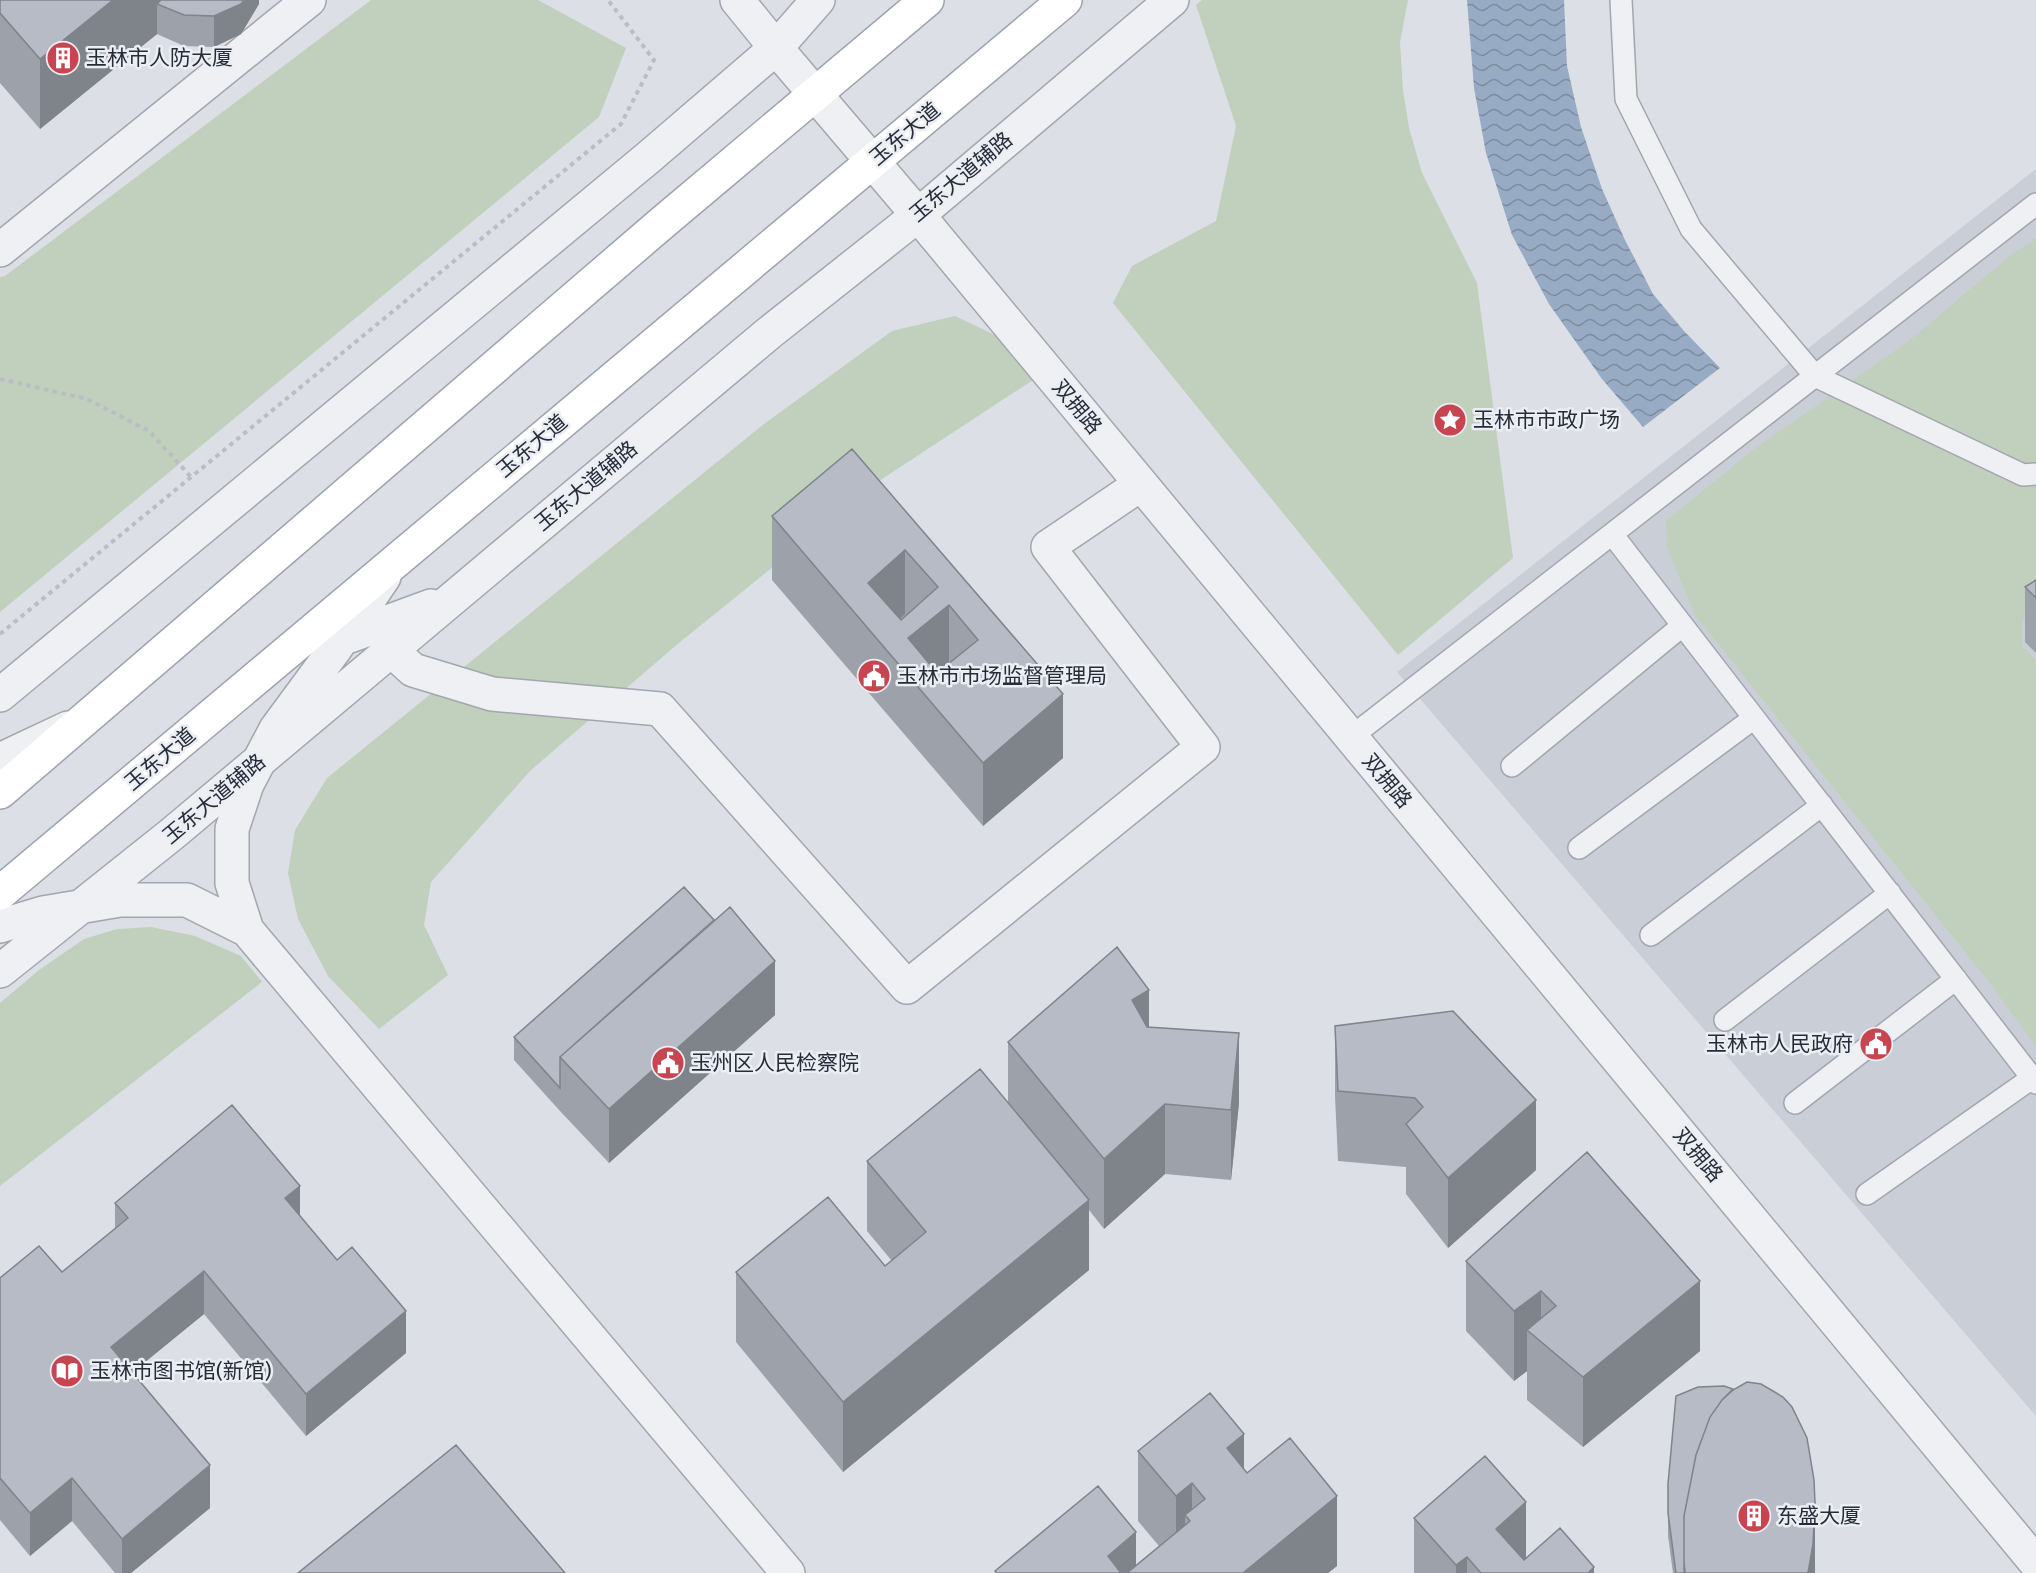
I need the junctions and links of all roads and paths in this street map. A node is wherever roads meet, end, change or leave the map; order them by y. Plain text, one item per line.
1 (309, 0) edge
2 (608, 0) edge
3 (737, 0) edge
4 (818, 0) edge
5 (927, 0) edge
6 (1065, 0) edge
7 (1172, 0) edge
8 (1621, 0) edge
9 (776, 48) junction
10 (815, 94) junction
11 (872, 161) junction
12 (2036, 204) edge
13 (918, 214) junction
14 (0, 249) edge
15 (1815, 376) junction
16 (0, 380) edge
17 (2036, 474) edge
18 (191, 477) junction
19 (1141, 484) junction
20 (1612, 534) junction
21 (392, 564) junction
22 (453, 598) junction
23 (1682, 626) junction
24 (0, 634) edge
25 (341, 640) junction
26 (391, 650) junction
27 (272, 665) junction
28 (0, 695) edge
29 (1754, 718) junction
30 (81, 722) junction
31 (1351, 737) junction
32 (0, 760) edge
33 (258, 763) junction
34 (1512, 766) dead end
35 (0, 792) edge
36 (1821, 805) junction
37 (1579, 848) dead end
38 (0, 893) edge
39 (1890, 893) junction
40 (82, 906) junction
41 (0, 926) edge
42 (247, 930) junction
43 (1651, 935) dead end
44 (0, 972) edge
45 (1956, 980) junction
46 (1725, 1020) dead end
47 (2034, 1080) edge
48 (1795, 1103) dead end
49 (1867, 1194) dead end
50 (2036, 1563) edge
51 (788, 1573) edge

1 - 14 street
2 - 18 path
3 - 9 street, 双拥路
4 - 9 street
5 - 10 main road
6 - 11 main road, 玉东大道
7 - 13 street, 玉东大道辅路
8 - 15 lane
9 - 10 street, 双拥路
9 - 28 street
10 - 11 street, 双拥路
10 - 30 main road
11 - 13 street, 双拥路
11 - 21 main road, 玉东大道
12 - 15 lane
13 - 19 street, 双拥路
13 - 22 street, 玉东大道辅路
15 - 17 lane
15 - 20 lane
16 - 18 path
18 - 24 path
19 - 26 street
19 - 31 street, 双拥路
20 - 23 lane
20 - 31 lane
21 - 25 street
21 - 27 main road, 玉东大道
22 - 25 street
22 - 26 street, 玉东大道辅路
23 - 29 lane
23 - 34 lane
25 - 27 street
25 - 33 street
26 - 33 street, 玉东大道辅路
27 - 38 main road, 玉东大道
29 - 36 lane
29 - 37 lane
30 - 32 street
30 - 35 main road
31 - 50 street, 双拥路
33 - 40 street, 玉东大道辅路
33 - 42 street
36 - 39 lane
36 - 43 lane
39 - 45 lane
39 - 46 lane
40 - 41 street
40 - 42 street
40 - 44 street, 玉东大道辅路
42 - 51 street
45 - 47 lane
45 - 48 lane
47 - 49 lane

